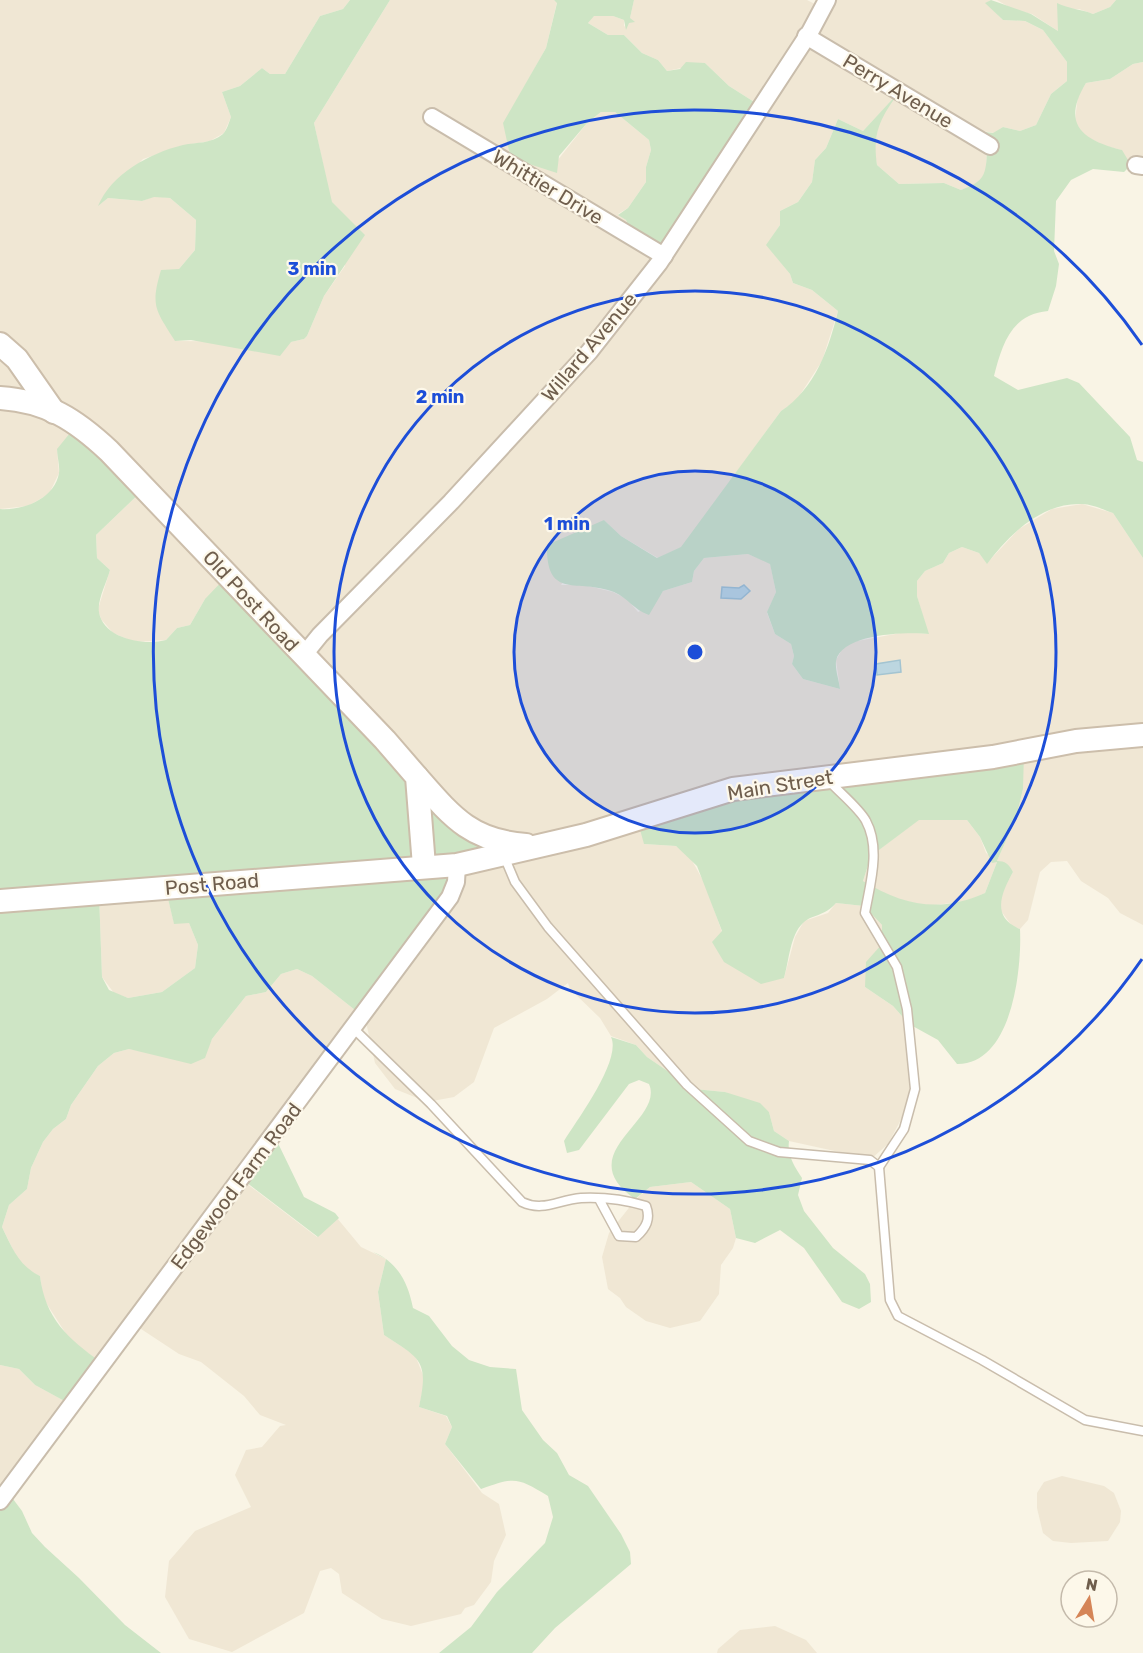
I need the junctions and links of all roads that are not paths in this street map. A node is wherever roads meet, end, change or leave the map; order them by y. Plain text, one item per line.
1 (827, 0) edge
2 (806, 36) junction
3 (432, 117) dead end
4 (990, 146) dead end
5 (664, 256) junction
6 (0, 344) edge
7 (0, 398) edge
8 (54, 412) junction
9 (303, 656) junction
10 (1143, 735) edge
11 (417, 777) junction
12 (826, 777) junction
13 (543, 846) junction
14 (504, 856) junction
15 (457, 865) junction
16 (424, 866) junction
17 (0, 901) edge
18 (353, 1028) junction
19 (879, 1167) junction
20 (599, 1199) junction
21 (1143, 1431) edge
22 (0, 1501) edge

1 - 2 street, Willard Avenue
2 - 4 street, Perry Avenue
2 - 5 street, Willard Avenue
3 - 5 street, Whittier Drive
5 - 9 street, Willard Avenue
6 - 8 main road
7 - 8 main road, Old Post Road
8 - 9 main road, Old Post Road
9 - 11 main road, Old Post Road
10 - 12 main road, Main Street
11 - 13 main road, Old Post Road
11 - 16 main road
12 - 13 main road, Main Street
12 - 19 lane
13 - 14 main road, Main Street
14 - 15 main road, Main Street
14 - 19 lane
15 - 16 main road, Main Street
15 - 18 street, Edgewood Farm Road
16 - 17 main road, Post Road
18 - 20 lane
18 - 22 street, Edgewood Farm Road
19 - 21 lane
20 - 20 lane

